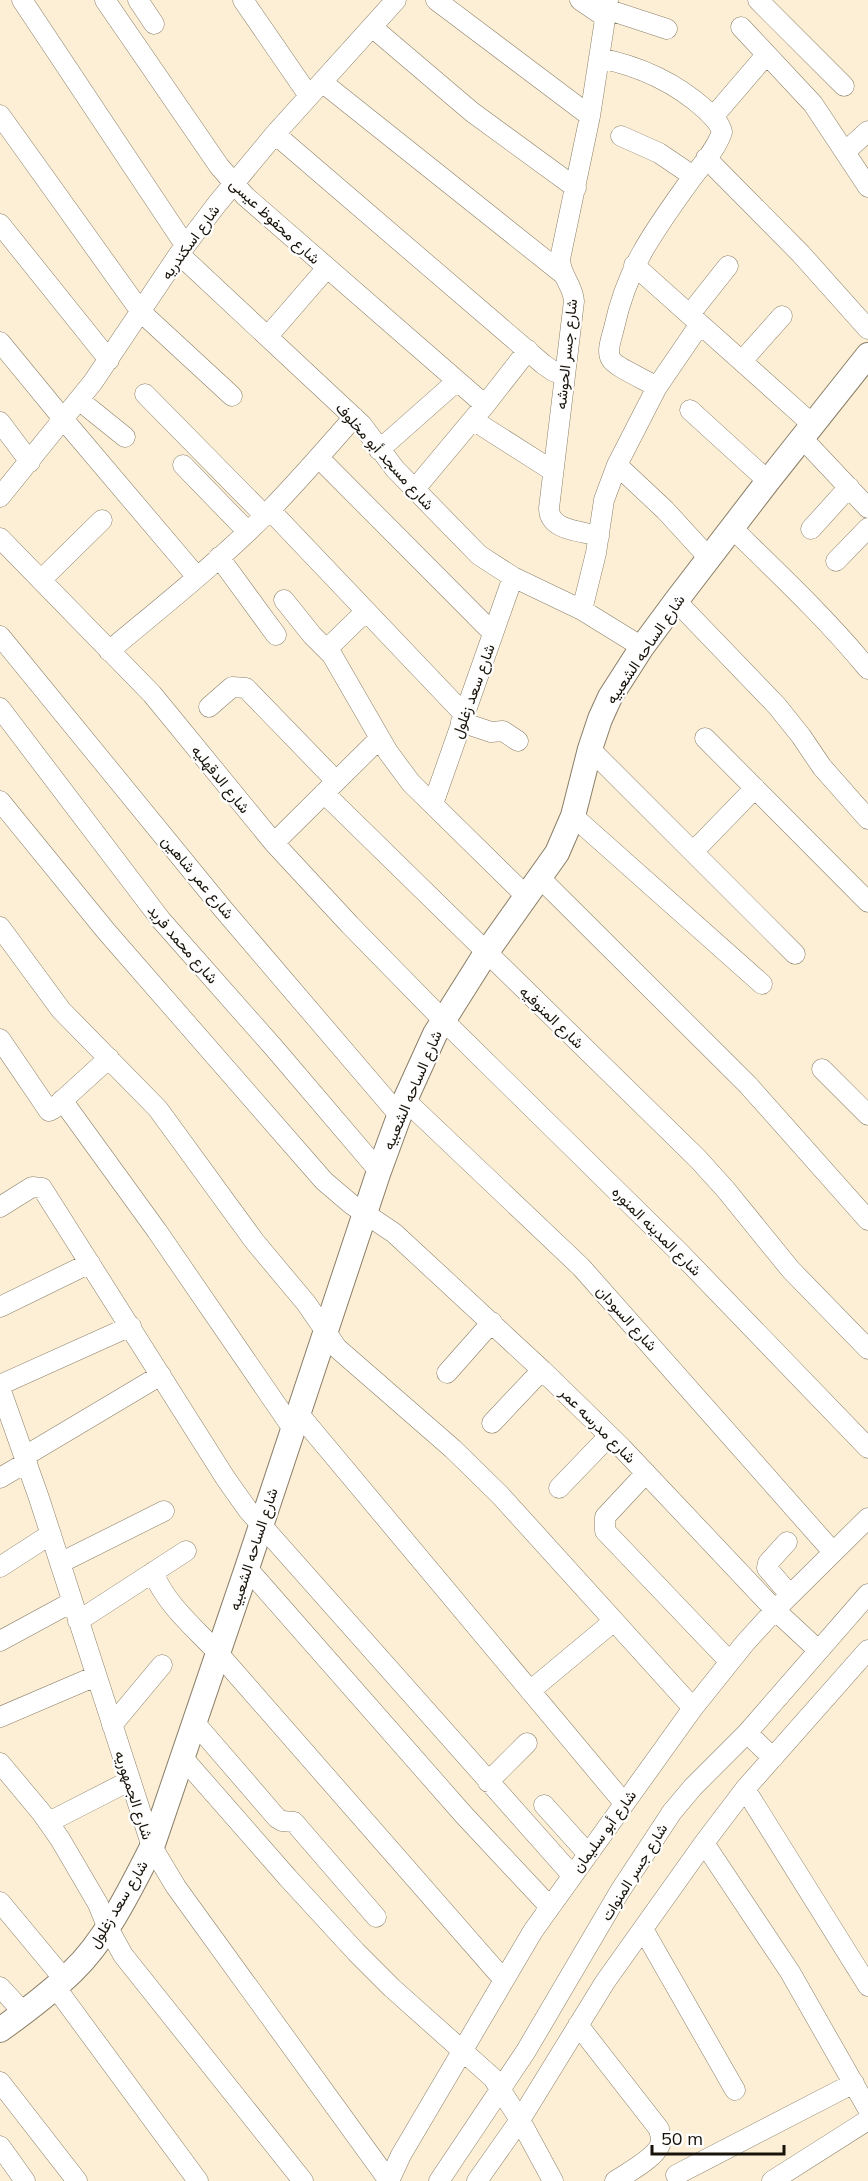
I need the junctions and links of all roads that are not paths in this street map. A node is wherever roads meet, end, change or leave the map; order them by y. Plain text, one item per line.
1 (22, 0) edge
2 (105, 0) edge
3 (138, 0) edge
4 (243, 0) edge
5 (436, 0) edge
6 (580, 0) edge
7 (758, 0) edge
8 (388, 3) edge
9 (607, 9) edge
10 (154, 24) dead end
11 (372, 27) junction
12 (741, 27) dead end
13 (667, 29) dead end
14 (765, 55) junction
15 (599, 58) junction
16 (844, 86) dead end
17 (315, 89) junction
18 (0, 115) edge
19 (590, 116) junction
20 (713, 117) junction
21 (868, 130) edge
22 (275, 134) junction
23 (621, 136) dead end
24 (845, 152) junction
25 (706, 158) junction
26 (693, 176) junction
27 (234, 184) junction
28 (868, 187) edge
29 (576, 188) junction
30 (0, 224) edge
31 (182, 249) junction
32 (634, 265) junction
33 (729, 266) dead end
34 (326, 269) junction
35 (563, 274) junction
36 (141, 312) junction
37 (782, 316) dead end
38 (695, 319) junction
39 (868, 329) edge
40 (268, 336) junction
41 (0, 342) edge
42 (528, 350) junction
43 (868, 355) edge
44 (109, 360) junction
45 (742, 361) junction
46 (564, 375) junction
47 (457, 381) junction
48 (657, 387) junction
49 (145, 394) dead end
50 (232, 396) dead end
51 (79, 400) junction
52 (690, 410) dead end
53 (479, 412) junction
54 (354, 417) junction
55 (63, 420) junction
56 (0, 422) edge
57 (807, 431) junction
58 (125, 438) dead end
59 (379, 450) junction
60 (319, 458) junction
61 (30, 462) junction
62 (183, 465) dead end
63 (617, 465) junction
64 (553, 471) junction
65 (768, 481) junction
66 (849, 487) junction
67 (414, 490) junction
68 (0, 497) edge
69 (868, 508) edge
70 (267, 512) junction
71 (102, 520) dead end
72 (732, 528) junction
73 (868, 528) edge
74 (812, 529) dead end
75 (247, 531) junction
76 (599, 536) junction
77 (0, 538) edge
78 (219, 557) junction
79 (709, 558) junction
80 (836, 561) dead end
81 (197, 577) junction
82 (513, 577) junction
83 (41, 580) junction
84 (284, 600) dead end
85 (676, 601) junction
86 (582, 610) junction
87 (366, 611) junction
88 (493, 633) junction
89 (276, 635) dead end
90 (0, 636) edge
91 (642, 647) junction
92 (327, 649) junction
93 (109, 651) junction
94 (868, 669) edge
95 (209, 707) dead end
96 (0, 708) edge
97 (463, 718) junction
98 (380, 738) junction
99 (705, 738) dead end
100 (518, 741) dead end
101 (590, 749) junction
102 (330, 787) junction
103 (755, 788) junction
104 (0, 801) edge
105 (433, 804) junction
106 (573, 816) junction
107 (868, 819) edge
108 (274, 843) junction
109 (693, 852) junction
110 (533, 887) junction
111 (868, 902) edge
112 (0, 927) edge
113 (486, 953) junction
114 (795, 954) dead end
115 (8, 955) edge
116 (762, 984) dead end
117 (442, 1019) junction
118 (1, 1044) edge
119 (109, 1058) junction
120 (822, 1069) dead end
121 (62, 1100) junction
122 (402, 1108) junction
123 (868, 1115) edge
124 (379, 1171) junction
125 (0, 1208) edge
126 (365, 1213) junction
127 (868, 1220) edge
128 (90, 1263) junction
129 (0, 1307) edge
130 (492, 1322) junction
131 (131, 1326) junction
132 (325, 1330) junction
133 (868, 1348) edge
134 (542, 1370) junction
135 (447, 1373) dead end
136 (161, 1375) junction
137 (1, 1392) edge
138 (295, 1421) junction
139 (492, 1423) dead end
140 (609, 1436) junction
141 (868, 1448) edge
142 (26, 1459) junction
143 (646, 1473) junction
144 (0, 1478) edge
145 (559, 1488) dead end
146 (164, 1511) dead end
147 (868, 1518) edge
148 (261, 1526) junction
149 (51, 1534) junction
150 (787, 1542) dead end
151 (186, 1551) dead end
152 (833, 1552) junction
153 (60, 1563) junction
154 (0, 1567) edge
155 (247, 1568) junction
156 (153, 1572) junction
157 (868, 1594) edge
158 (790, 1595) junction
159 (72, 1602) junction
160 (775, 1610) junction
161 (78, 1621) junction
162 (614, 1621) junction
163 (0, 1641) edge
164 (818, 1650) junction
165 (868, 1650) edge
166 (218, 1653) junction
167 (730, 1662) junction
168 (162, 1665) dead end
169 (96, 1676) junction
170 (530, 1691) junction
171 (693, 1708) junction
172 (0, 1717) edge
173 (195, 1723) junction
174 (112, 1725) junction
175 (747, 1733) junction
176 (527, 1743) dead end
177 (183, 1758) junction
178 (772, 1758) junction
179 (0, 1763) edge
180 (129, 1781) junction
181 (488, 1782) junction
182 (746, 1789) junction
183 (624, 1803) junction
184 (544, 1805) dead end
185 (49, 1822) junction
186 (704, 1843) junction
187 (152, 1847) junction
188 (588, 1854) junction
189 (572, 1875) junction
190 (0, 1902) edge
191 (549, 1906) junction
192 (376, 1917) dead end
193 (107, 1926) junction
194 (643, 1929) junction
195 (504, 1980) junction
196 (60, 1984) junction
197 (868, 1986) edge
198 (0, 1987) edge
199 (23, 2012) junction
200 (578, 2025) junction
201 (0, 2030) edge
202 (463, 2050) junction
203 (0, 2082) edge
204 (854, 2083) junction
205 (501, 2088) junction
206 (735, 2090) dead end
207 (868, 2109) edge
208 (520, 2120) junction
209 (868, 2120) edge
210 (0, 2146) edge
211 (676, 2175) dead end
212 (25, 2181) edge
213 (76, 2181) edge
214 (198, 2181) edge
215 (303, 2181) edge
216 (389, 2181) edge
217 (440, 2181) edge
218 (477, 2181) edge
219 (553, 2181) edge
220 (615, 2181) edge
221 (772, 2181) edge

1 - 31 street, شارع مسجد أبو مخلوف
2 - 27 street, شارع محفوظ عيسى
3 - 10 street
4 - 17 street
5 - 19 street
6 - 9 street
7 - 16 street
8 - 11 street, شارع اسكندريه
9 - 13 street
9 - 15 street, شارع جسر الحوشه
11 - 17 street, شارع اسكندريه
11 - 29 street
12 - 14 street
14 - 20 street
14 - 24 street
15 - 19 street, شارع جسر الحوشه
15 - 20 street
17 - 22 street, شارع اسكندريه
17 - 35 street
18 - 36 street
19 - 29 street, شارع جسر الحوشه
20 - 25 street
21 - 24 street
22 - 27 street, شارع اسكندريه
22 - 42 street
23 - 26 street
24 - 28 street
25 - 26 street
25 - 39 street
26 - 32 street
27 - 31 street, شارع اسكندريه
27 - 34 street, شارع محفوظ عيسى
29 - 35 street, شارع جسر الحوشه
30 - 44 street
31 - 36 street, شارع اسكندريه
31 - 40 street, شارع مسجد أبو مخلوف
32 - 38 street
32 - 48 street
33 - 38 street
34 - 40 street
34 - 47 street, شارع محفوظ عيسى
35 - 46 street, شارع جسر الحوشه
36 - 44 street, شارع اسكندريه
36 - 50 street
37 - 45 street
38 - 45 street
38 - 48 street
40 - 54 street, شارع مسجد أبو مخلوف
41 - 55 street
42 - 46 street
42 - 53 street
43 - 57 main road, شارع الساحه الشعبيه
44 - 51 street, شارع اسكندريه
45 - 57 street
46 - 64 street, شارع جسر الحوشه
47 - 53 street, شارع محفوظ عيسى
47 - 59 street
48 - 63 street
49 - 70 street
51 - 55 street, شارع اسكندريه
51 - 58 street
52 - 65 street
53 - 64 street, شارع محفوظ عيسى
53 - 67 street
54 - 59 street, شارع مسجد أبو مخلوف
54 - 60 street
55 - 61 street, شارع اسكندريه
55 - 81 street
56 - 61 street
57 - 65 main road, شارع الساحه الشعبيه
57 - 66 street
59 - 67 street, شارع مسجد أبو مخلوف
60 - 70 street
60 - 88 street
61 - 68 street, شارع اسكندريه
62 - 75 street
63 - 76 street
63 - 79 street
64 - 76 street, شارع جسر الحوشه
65 - 72 main road, شارع الساحه الشعبيه
66 - 69 street
66 - 74 street
67 - 82 street, شارع مسجد أبو مخلوف
70 - 75 street
70 - 87 street
71 - 83 street
72 - 79 main road, شارع الساحه الشعبيه
72 - 94 street
73 - 80 street
75 - 78 street
76 - 86 street
77 - 83 street, شارع الدقهليه
78 - 81 street
78 - 89 street
79 - 85 main road, شارع الساحه الشعبيه
81 - 93 street
82 - 86 street, شارع مسجد أبو مخلوف
82 - 88 street, شارع سعد زغلول
83 - 93 street, شارع الدقهليه
84 - 92 street
85 - 91 main road, شارع الساحه الشعبيه
85 - 107 street
86 - 91 street, شارع مسجد أبو مخلوف
87 - 92 street
87 - 97 street
88 - 97 street, شارع سعد زغلول
90 - 122 street, شارع عمر شاهين
91 - 101 main road, شارع الساحه الشعبيه
92 - 98 street
93 - 108 street, شارع الدقهليه
95 - 102 street, شارع المنوفيه
96 - 124 street, شارع محمد فريد
97 - 100 street
97 - 105 street, شارع سعد زغلول
98 - 102 street
98 - 105 street
99 - 103 street
101 - 106 main road, شارع الساحه الشعبيه
101 - 109 street
102 - 108 street
102 - 113 street, شارع المنوفيه
103 - 109 street
103 - 111 street
104 - 126 street, شارع مدرسه عمر
105 - 110 street
106 - 110 main road, شارع الساحه الشعبيه
106 - 116 street
108 - 117 street, شارع الدقهليه
109 - 114 street
110 - 113 main road, شارع الساحه الشعبيه
110 - 127 street
112 - 115 street
113 - 117 main road, شارع الساحه الشعبيه
113 - 133 street, شارع المنوفيه
115 - 119 street
117 - 122 main road, شارع الساحه الشعبيه
117 - 141 street, شارع المدينه المنوره
118 - 121 street
119 - 121 street
119 - 132 street
120 - 123 street
121 - 138 street
122 - 124 main road, شارع الساحه الشعبيه
122 - 152 street, شارع السودان
124 - 126 main road, شارع الساحه الشعبيه
125 - 128 street
126 - 130 street, شارع مدرسه عمر
126 - 132 main road, شارع الساحه الشعبيه
128 - 129 street
128 - 131 street
130 - 134 street, شارع مدرسه عمر
130 - 135 street
131 - 136 street
131 - 137 street
132 - 138 main road, شارع الساحه الشعبيه
132 - 162 street
134 - 139 street
134 - 140 street, شارع مدرسه عمر
136 - 142 street
136 - 148 street
137 - 142 street, شارع الجمهوريه
138 - 148 main road, شارع الساحه الشعبيه
138 - 170 street
140 - 143 street, شارع مدرسه عمر
140 - 145 street
142 - 144 street
142 - 149 street, شارع الجمهوريه
143 - 160 street, شارع مدرسه عمر
143 - 167 street
146 - 153 street
147 - 152 street, شارع أبو سليمان
148 - 155 main road, شارع الساحه الشعبيه
148 - 181 street
149 - 153 street, شارع الجمهوريه
149 - 154 street
150 - 158 street
151 - 156 street
152 - 158 street, شارع أبو سليمان
153 - 159 street, شارع الجمهوريه
155 - 166 main road, شارع الساحه الشعبيه
155 - 191 street
156 - 161 street
156 - 166 street
157 - 164 street, شارع جسر المنوات
158 - 160 street, شارع أبو سليمان
159 - 161 street, شارع الجمهوريه
159 - 163 street
160 - 164 street, شارع مدرسه عمر
160 - 167 street, شارع أبو سليمان
161 - 169 street, شارع الجمهوريه
162 - 170 street
162 - 171 street
164 - 175 street, شارع جسر المنوات
165 - 178 street
166 - 173 main road, شارع الساحه الشعبيه
166 - 195 street
167 - 171 street, شارع أبو سليمان
168 - 174 street
169 - 172 street
169 - 174 street, شارع الجمهوريه
170 - 183 street
171 - 183 street, شارع أبو سليمان
173 - 177 main road, شارع الساحه الشعبيه
173 - 192 street
174 - 180 street, شارع الجمهوريه
175 - 178 street
175 - 205 street, شارع جسر المنوات
176 - 181 street
177 - 187 main road, شارع الساحه الشعبيه
177 - 202 street
178 - 182 street
179 - 185 street
180 - 185 street
180 - 187 street, شارع الجمهوريه
181 - 189 street
182 - 186 street
182 - 197 street
183 - 188 street, شارع أبو سليمان
184 - 188 street
185 - 193 street
186 - 194 street
186 - 204 street
187 - 193 main road, شارع سعد زغلول
187 - 216 street, شارع الجمهوريه
188 - 189 street, شارع أبو سليمان
189 - 191 street, شارع أبو سليمان
190 - 196 street
191 - 195 street, شارع أبو سليمان
193 - 196 main road, شارع سعد زغلول
193 - 215 street
194 - 200 street
194 - 206 street
195 - 202 street, شارع أبو سليمان
196 - 199 main road, شارع سعد زغلول
196 - 214 street
198 - 199 street
199 - 201 main road, شارع سعد زغلول
200 - 208 street
200 - 220 street
202 - 205 street
202 - 216 street, شارع أبو سليمان
203 - 213 street
204 - 207 street
204 - 211 street
205 - 208 street
205 - 217 street, شارع جسر المنوات
208 - 218 street
208 - 219 street
209 - 221 street
210 - 212 street

